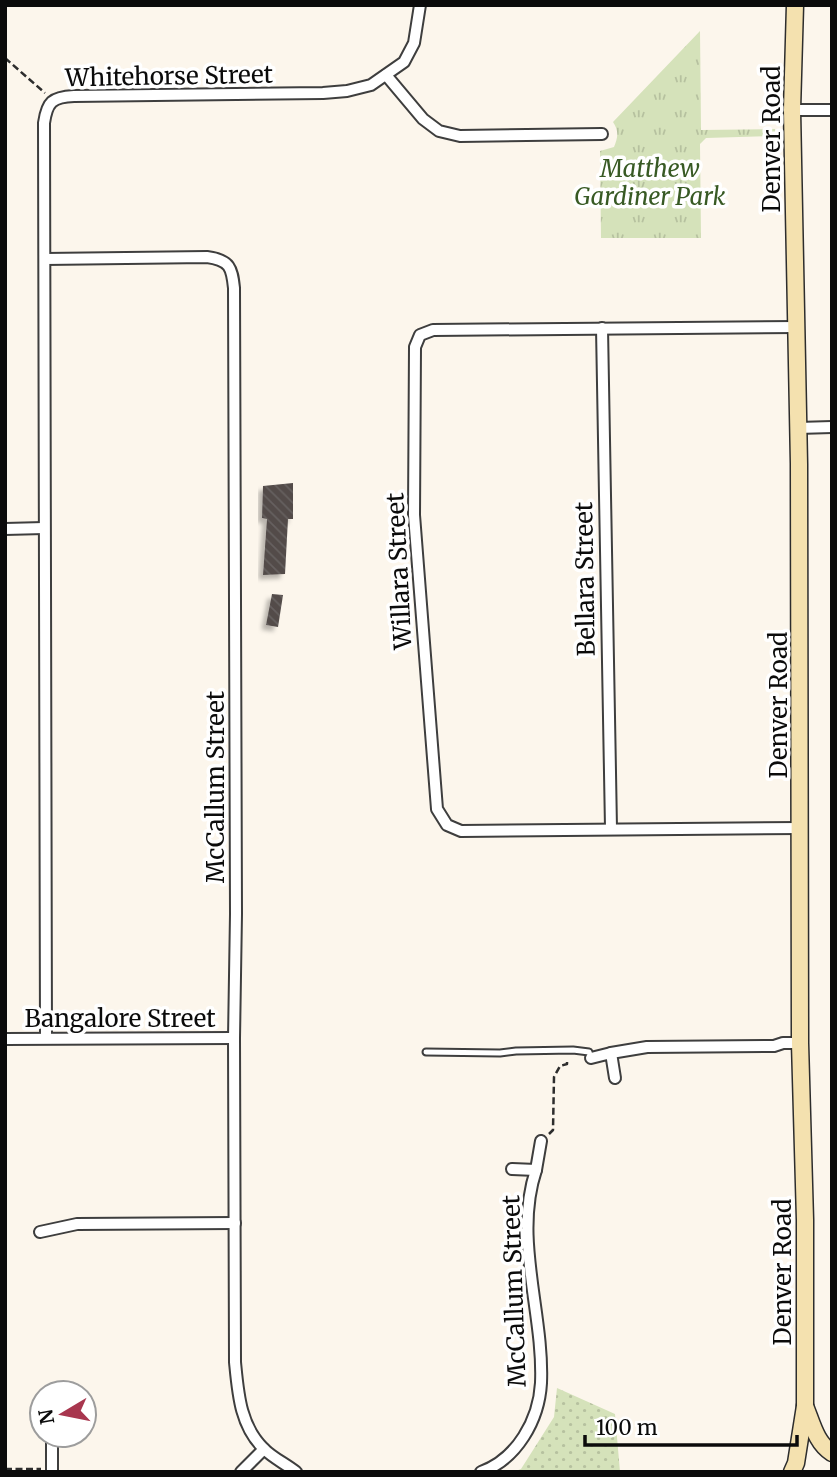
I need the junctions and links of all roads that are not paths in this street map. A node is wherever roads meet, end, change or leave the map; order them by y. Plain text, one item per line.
1 (420, 5) edge
2 (794, 5) edge
3 (387, 75) junction
4 (792, 110) junction
5 (832, 110) edge
6 (602, 134) dead end
7 (45, 260) junction
8 (797, 327) junction
9 (602, 328) junction
10 (798, 428) junction
11 (832, 428) edge
12 (44, 528) junction
13 (5, 529) edge
14 (611, 828) junction
15 (801, 828) junction
16 (46, 1038) junction
17 (234, 1038) junction
18 (5, 1039) edge
19 (800, 1043) junction
20 (425, 1052) dead end
21 (611, 1053) junction
22 (591, 1058) joint
23 (615, 1078) dead end
24 (541, 1141) road end
25 (512, 1169) dead end
26 (536, 1170) junction
27 (235, 1223) junction
28 (40, 1232) dead end
29 (805, 1406) junction
30 (264, 1448) junction
31 (52, 1449) edge
32 (832, 1453) edge
33 (52, 1470) edge
34 (241, 1472) edge
35 (296, 1472) edge
36 (481, 1472) edge
37 (792, 1472) edge

1 - 3 street, Whitehorse Street
2 - 4 street, Denver Road
3 - 6 street
3 - 7 street, Whitehorse Street
4 - 5 street
4 - 8 street, Denver Road
7 - 12 street, Whitehorse Street
7 - 17 street, McCallum Street
8 - 9 street, Willara Street
8 - 10 street, Denver Road
9 - 14 street, Bellara Street
9 - 14 street, Willara Street
10 - 11 street
10 - 15 street, Denver Road
12 - 13 street
12 - 16 street, Whitehorse Street
14 - 15 street, Willara Street
15 - 19 street, Denver Road
16 - 17 street, Bangalore Street
16 - 18 street, Bangalore Street
17 - 27 street, McCallum Street
19 - 21 street
19 - 29 street, Denver Road
20 - 22 lane
21 - 22 street
21 - 23 street
24 - 26 street, McCallum Street
25 - 26 street, McCallum Street
26 - 36 street, McCallum Street
27 - 28 street
27 - 30 street, McCallum Street
29 - 32 street, Denver Road
29 - 37 street, Denver Road
30 - 34 street
30 - 35 street, McCallum Street
31 - 33 street

